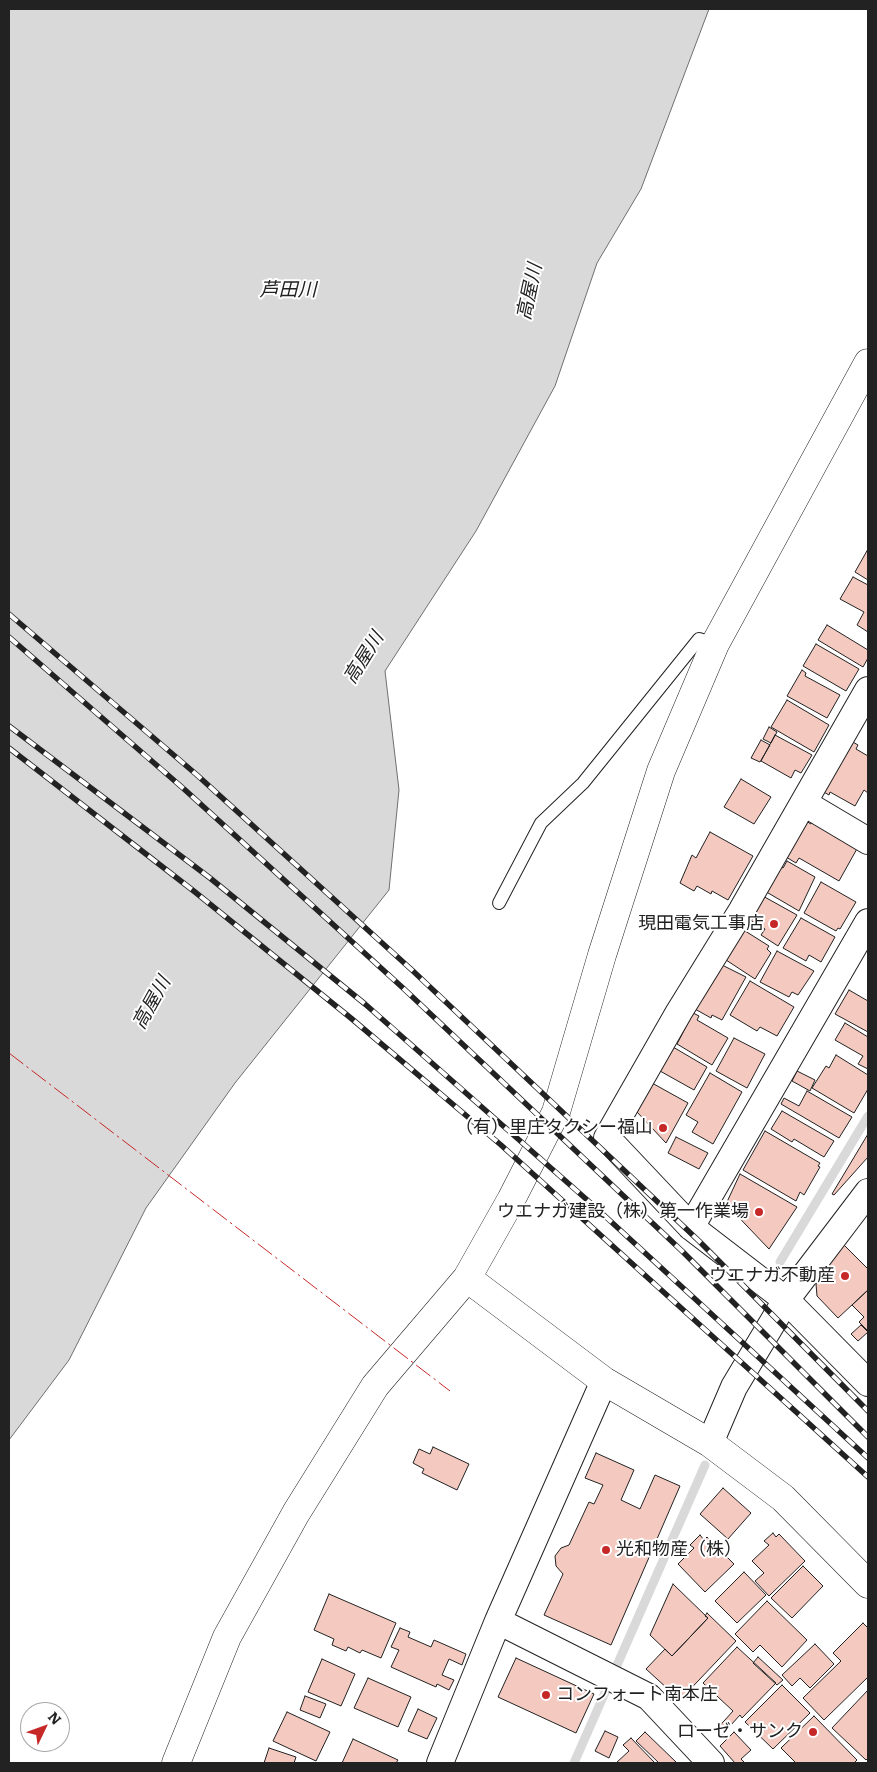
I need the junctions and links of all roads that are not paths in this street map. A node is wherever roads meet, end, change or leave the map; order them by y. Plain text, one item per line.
1 (868, 363) edge
2 (715, 644) junction
3 (868, 690) edge
4 (804, 803) junction
5 (868, 841) edge
6 (499, 903) dead end
7 (868, 922) edge
8 (868, 1192) edge
9 (691, 1227) junction
10 (467, 1278) junction
11 (786, 1300) junction
12 (604, 1381) junction
13 (868, 1383) edge
14 (710, 1443) junction
15 (868, 1584) edge
16 (498, 1621) junction
17 (176, 1763) edge
18 (440, 1763) edge
19 (711, 1763) edge

1 - 2 street
2 - 6 lane
2 - 10 street
3 - 4 street
4 - 5 street
4 - 9 street
7 - 9 street
8 - 11 street
9 - 11 street
10 - 12 street
10 - 17 street
11 - 13 street
11 - 14 street
12 - 14 street
12 - 16 street
14 - 15 street
16 - 18 street
16 - 19 street

